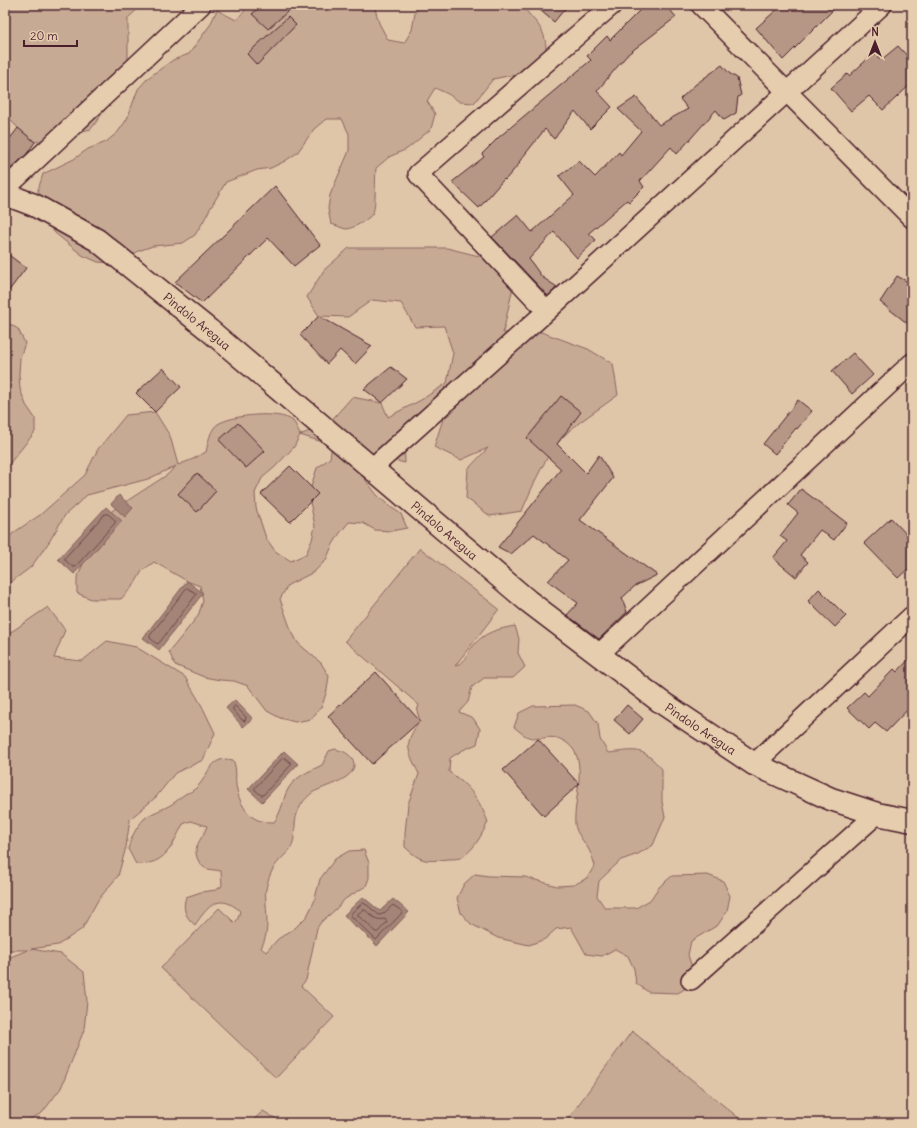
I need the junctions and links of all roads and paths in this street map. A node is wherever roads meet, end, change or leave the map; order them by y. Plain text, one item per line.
1 (201, 5) edge
2 (612, 5) edge
3 (701, 5) edge
4 (882, 5) edge
5 (787, 92) junction
6 (5, 189) edge
7 (5, 194) edge
8 (912, 218) edge
9 (547, 310) junction
10 (912, 362) edge
11 (372, 468) junction
12 (912, 616) edge
13 (598, 655) junction
14 (754, 764) junction
15 (877, 814) junction
16 (912, 821) edge
17 (691, 980) dead end

1 - 6 street
2 - 9 street
3 - 5 street
4 - 5 street
5 - 8 street
5 - 9 street
7 - 11 main road, Pindolo Aregua
9 - 11 street
10 - 13 street
11 - 13 main road, Pindolo Aregua
12 - 14 street
13 - 14 main road, Pindolo Aregua
14 - 15 main road, Pindolo Aregua
15 - 16 main road, Pindolo Aregua
15 - 17 street

